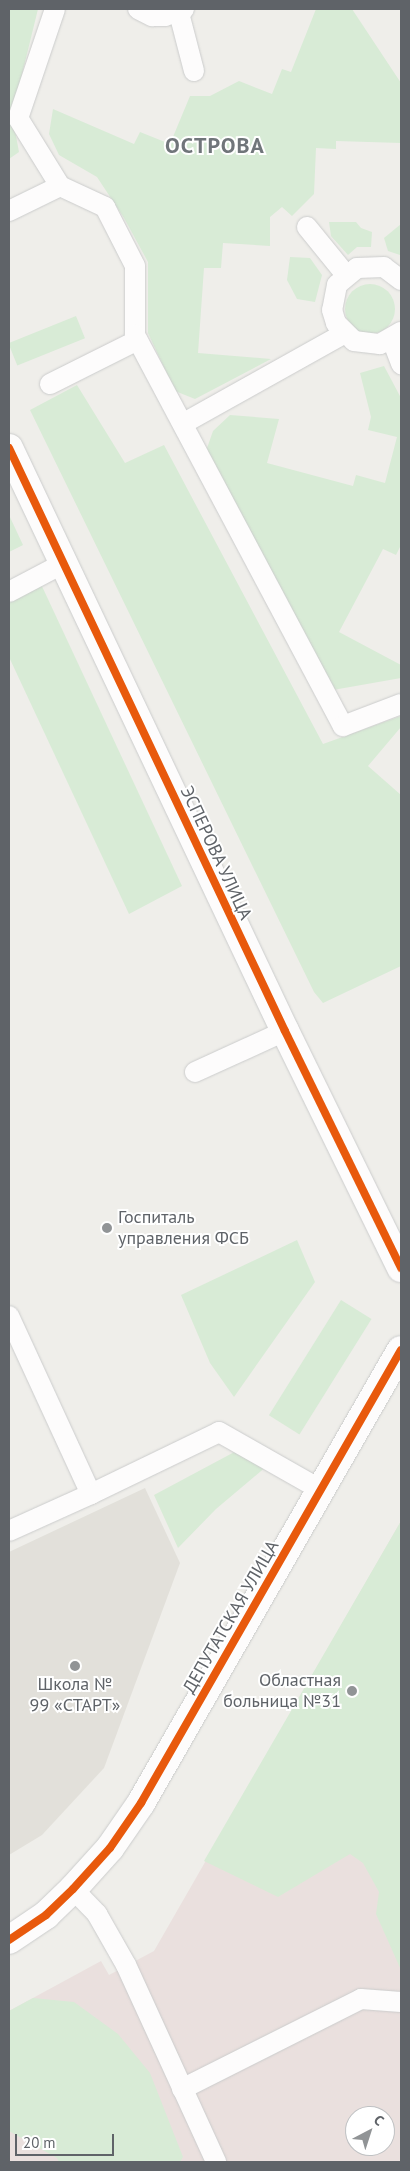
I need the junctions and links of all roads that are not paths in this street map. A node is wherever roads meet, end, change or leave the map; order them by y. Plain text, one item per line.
1 (55, 9) edge
2 (138, 9) edge
3 (181, 11) edge
4 (194, 71) dead end
5 (60, 186) junction
6 (9, 211) edge
7 (307, 227) dead end
8 (346, 275) junction
9 (401, 280) edge
10 (343, 334) junction
11 (396, 336) edge
12 (138, 340) junction
13 (401, 364) edge
14 (50, 384) dead end
15 (184, 422) junction
16 (9, 448) edge
17 (62, 564) junction
18 (9, 592) edge
19 (401, 704) edge
20 (285, 1032) junction
21 (195, 1072) dead end
22 (401, 1268) edge
23 (10, 1316) edge
24 (401, 1350) edge
25 (321, 1490) junction
26 (91, 1494) junction
27 (9, 1531) edge
28 (73, 1889) junction
29 (9, 1940) edge
30 (401, 2002) edge
31 (182, 2089) junction
32 (216, 2162) edge

1 - 5 lane
2 - 3 lane
3 - 4 lane
5 - 6 lane
5 - 12 lane
7 - 8 lane
8 - 9 lane
8 - 10 lane
10 - 11 lane
10 - 15 lane
11 - 13 lane
12 - 14 lane
12 - 15 lane
15 - 19 lane
16 - 17 street, ЭСПЕРОВА УЛИЦА
17 - 18 lane
17 - 20 street, ЭСПЕРОВА УЛИЦА
20 - 21 lane
20 - 22 street, ЭСПЕРОВА УЛИЦА
23 - 26 lane
24 - 25 street, ДЕПУТАТСКАЯ УЛИЦА
25 - 26 lane
25 - 28 street, ДЕПУТАТСКАЯ УЛИЦА
26 - 27 lane
28 - 29 street, ДЕПУТАТСКАЯ УЛИЦА
28 - 31 lane
30 - 31 lane
31 - 32 lane

